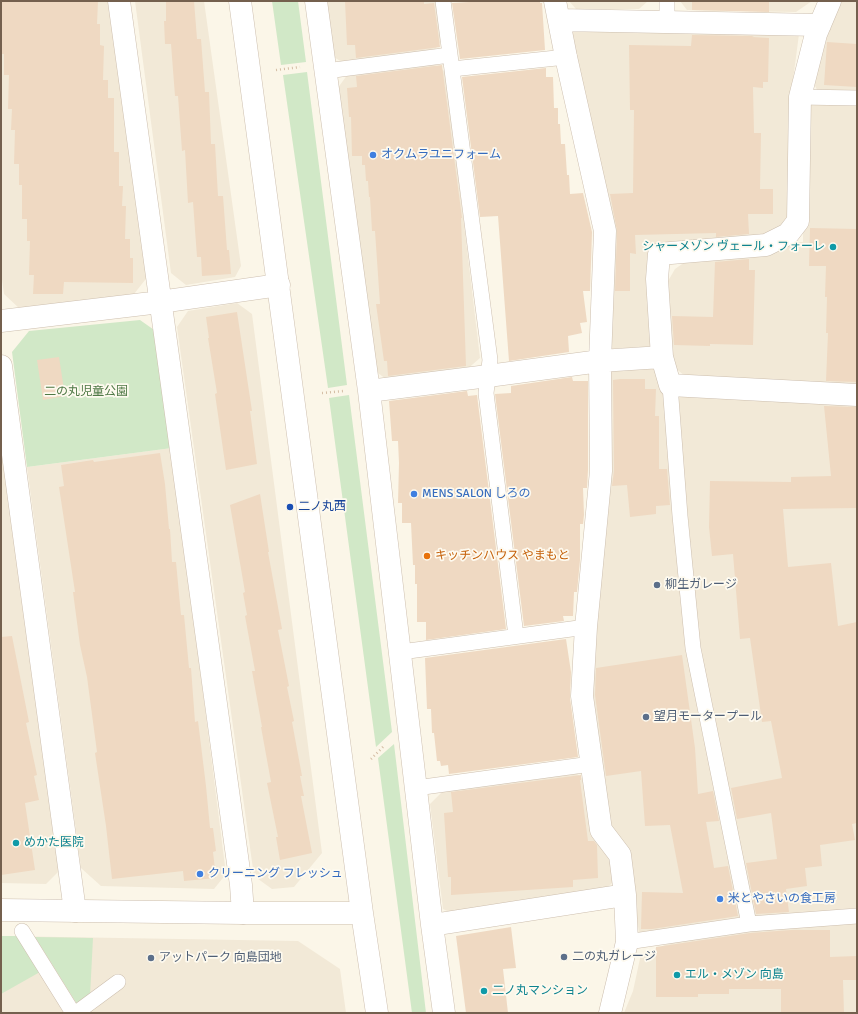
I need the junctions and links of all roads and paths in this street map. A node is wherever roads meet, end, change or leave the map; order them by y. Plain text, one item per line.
1 (119, 1) edge
2 (240, 1) edge
3 (316, 1) edge
4 (443, 1) edge
5 (830, 1) edge
6 (557, 10) edge
7 (667, 12) edge
8 (820, 25) junction
9 (566, 57) junction
10 (451, 62) junction
11 (303, 67) dead end
12 (276, 70) dead end
13 (326, 71) junction
14 (800, 97) junction
15 (857, 98) edge
16 (279, 285) junction
17 (160, 302) junction
18 (1, 321) edge
19 (662, 356) junction
20 (600, 360) junction
21 (1, 366) edge
22 (488, 376) junction
23 (670, 385) junction
24 (369, 390) junction
25 (345, 391) dead end
26 (322, 393) dead end
27 (857, 395) edge
28 (586, 627) junction
29 (516, 636) junction
30 (401, 652) junction
31 (591, 764) junction
32 (416, 788) junction
33 (625, 895) junction
34 (1, 910) edge
35 (75, 911) junction
36 (243, 913) junction
37 (362, 913) junction
38 (857, 916) edge
39 (432, 924) junction
40 (749, 924) junction
41 (22, 931) dead end
42 (627, 942) junction
43 (118, 982) dead end
44 (74, 1013) edge
45 (378, 1013) edge
46 (444, 1013) edge
47 (610, 1013) edge

1 - 17 street
2 - 16 street
3 - 13 street
4 - 10 lane
5 - 8 street
6 - 7 street
6 - 9 street
7 - 8 street
8 - 14 street
9 - 10 lane
9 - 20 street
10 - 13 lane
10 - 22 lane
11 - 12 path
13 - 24 street
14 - 15 lane
14 - 19 street
16 - 17 street
16 - 37 street
17 - 18 street
17 - 36 street
19 - 20 street
19 - 23 street
20 - 22 street
20 - 28 street
21 - 35 street
22 - 24 street
22 - 29 lane
23 - 27 street
23 - 40 lane
24 - 30 street
25 - 26 path
28 - 29 lane
28 - 31 street
29 - 30 lane
30 - 32 street
31 - 32 lane
31 - 33 street
32 - 39 street
33 - 39 street
33 - 42 street
34 - 35 street
35 - 36 street
36 - 37 street
37 - 45 street
38 - 40 lane
39 - 46 street
40 - 42 lane
41 - 44 lane
42 - 47 street
43 - 44 lane

